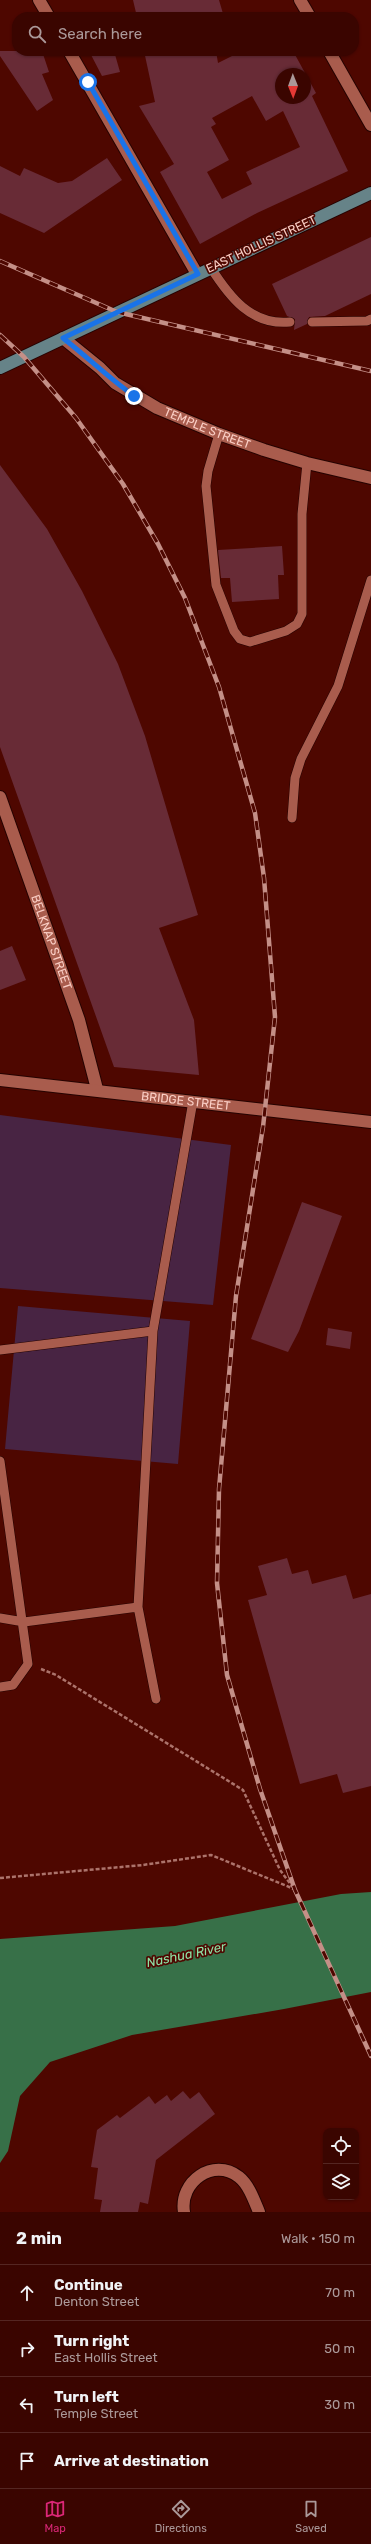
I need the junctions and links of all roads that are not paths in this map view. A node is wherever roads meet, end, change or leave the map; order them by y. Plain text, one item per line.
1 (39, 0) edge
2 (300, 0) edge
3 (46, 12) edge
4 (307, 12) edge
5 (72, 56) edge
6 (332, 56) edge
7 (371, 125) edge
8 (371, 193) edge
9 (210, 268) junction
10 (198, 274) junction
11 (371, 318) edge
12 (290, 322) dead end
13 (312, 322) dead end
14 (63, 338) junction
15 (0, 368) edge
16 (219, 434) junction
17 (307, 463) junction
18 (371, 478) edge
19 (371, 580) edge
20 (0, 797) edge
21 (292, 818) dead end
22 (0, 1080) edge
23 (97, 1090) junction
24 (193, 1101) junction
25 (371, 1122) edge
26 (153, 1331) junction
27 (0, 1350) edge
28 (0, 1461) edge
29 (138, 1607) junction
30 (0, 1618) edge
31 (24, 1622) junction
32 (0, 1687) edge
33 (156, 1699) dead end
34 (184, 2212) edge
35 (259, 2212) edge

1 - 3 street
2 - 4 street
5 - 10 street
6 - 7 street
8 - 9 main road, EAST HOLLIS STREET
9 - 10 main road, EAST HOLLIS STREET
9 - 12 lane
10 - 14 main road, EAST HOLLIS STREET
11 - 13 lane
14 - 15 main road, EAST HOLLIS STREET
14 - 16 street, TEMPLE STREET
16 - 17 street, TEMPLE STREET
16 - 17 lane
17 - 18 street, TEMPLE STREET
19 - 21 lane
20 - 23 street, BELKNAP STREET
22 - 23 street, BRIDGE STREET
23 - 24 street, BRIDGE STREET
24 - 25 street, BRIDGE STREET
24 - 26 lane
26 - 27 lane
26 - 29 lane
28 - 31 lane
29 - 31 lane
29 - 33 lane
30 - 31 lane
31 - 32 lane
34 - 35 street

